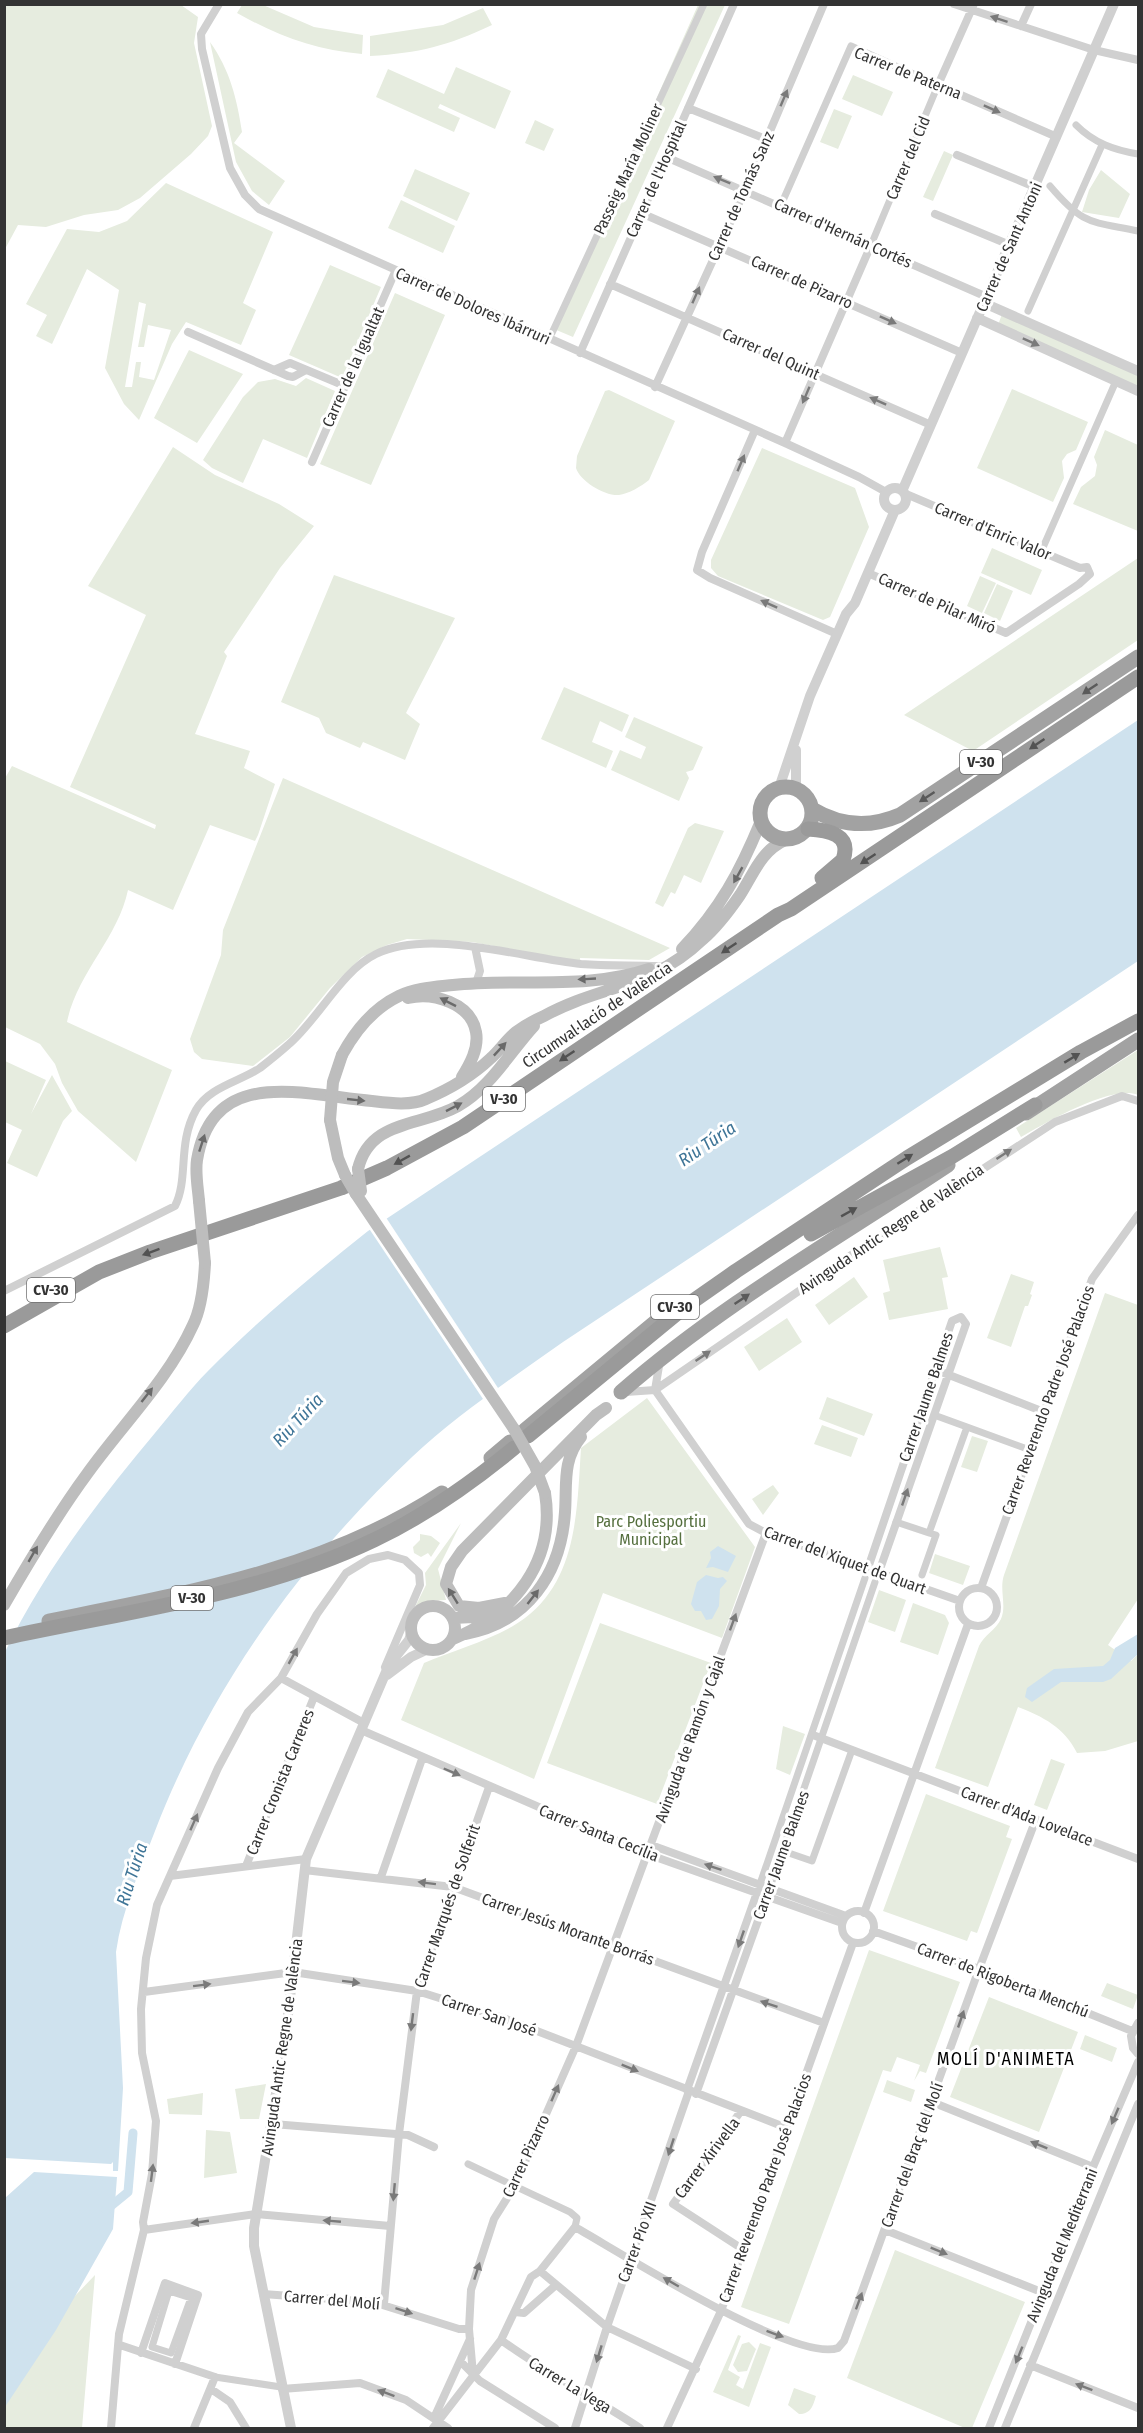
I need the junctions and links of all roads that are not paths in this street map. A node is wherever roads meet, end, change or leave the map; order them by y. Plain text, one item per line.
1 (704, 4) edge
2 (734, 4) edge
3 (824, 4) edge
4 (954, 4) edge
5 (1031, 4) edge
6 (1114, 4) edge
7 (217, 7) edge
8 (973, 7) edge
9 (1021, 26) junction
10 (1094, 50) junction
11 (1138, 60) edge
12 (938, 86) junction
13 (687, 108) junction
14 (1076, 125) dead end
15 (1057, 137) junction
16 (766, 139) junction
17 (1102, 145) junction
18 (1138, 154) edge
19 (957, 155) dead end
20 (666, 157) junction
21 (1050, 186) dead end
22 (1035, 188) junction
23 (745, 190) junction
24 (781, 205) junction
25 (1072, 210) junction
26 (641, 213) junction
27 (935, 214) dead end
28 (1138, 231) edge
29 (1010, 245) junction
30 (718, 246) junction
31 (872, 246) junction
32 (395, 272) junction
33 (610, 284) junction
34 (986, 300) junction
35 (847, 302) junction
36 (1028, 311) dead end
37 (687, 317) junction
38 (977, 318) junction
39 (188, 332) dead end
40 (552, 333) dead end
41 (580, 353) junction
42 (962, 353) junction
43 (1138, 371) edge
44 (816, 373) junction
45 (1116, 381) junction
46 (345, 386) junction
47 (655, 387) junction
48 (1138, 391) edge
49 (931, 425) junction
50 (755, 430) junction
51 (785, 443) junction
52 (312, 462) dead end
53 (886, 492) junction
54 (904, 492) junction
55 (895, 510) junction
56 (1041, 552) junction
57 (868, 573) junction
58 (1006, 633) joint
59 (837, 634) junction
60 (1138, 657) edge
61 (1138, 676) edge
62 (798, 729) junction
63 (779, 788) junction
64 (796, 789) junction
65 (812, 808) junction
66 (761, 821) junction
67 (808, 829) junction
68 (785, 840) junction
69 (778, 915) junction
70 (475, 947) junction
71 (658, 966) junction
72 (476, 982) junction
73 (374, 1013) junction
74 (543, 1016) junction
75 (1138, 1021) edge
76 (1138, 1040) edge
77 (457, 1085) junction
78 (1138, 1101) edge
79 (1035, 1105) junction
80 (359, 1192) junction
81 (838, 1202) junction
82 (1137, 1218) edge
83 (99, 1272) junction
84 (4, 1291) edge
85 (4, 1315) edge
86 (673, 1318) junction
87 (4, 1326) edge
88 (661, 1358) junction
89 (935, 1371) junction
90 (948, 1375) junction
91 (655, 1389) junction
92 (621, 1392) junction
93 (606, 1408) junction
94 (1044, 1412) junction
95 (934, 1415) junction
96 (967, 1427) junction
97 (518, 1437) junction
98 (1030, 1450) junction
99 (896, 1522) junction
100 (766, 1533) junction
101 (929, 1533) junction
102 (373, 1536) junction
103 (868, 1568) junction
104 (879, 1572) junction
105 (922, 1575) dead end
106 (865, 1578) dead end
107 (875, 1582) dead end
108 (981, 1588) junction
109 (960, 1601) junction
110 (505, 1604) junction
111 (4, 1605) edge
112 (414, 1609) junction
113 (453, 1618) junction
114 (969, 1624) junction
115 (4, 1630) edge
116 (412, 1631) junction
117 (465, 1634) junction
118 (4, 1638) edge
119 (453, 1639) junction
120 (428, 1650) junction
121 (385, 1677) junction
122 (281, 1678) junction
123 (314, 1697) junction
124 (362, 1726) junction
125 (813, 1735) junction
126 (823, 1739) junction
127 (852, 1750) junction
128 (422, 1759) junction
129 (914, 1774) junction
130 (489, 1787) junction
131 (1036, 1819) junction
132 (649, 1849) junction
133 (783, 1851) junction
134 (1138, 1859) edge
135 (305, 1864) junction
136 (246, 1866) junction
137 (170, 1876) junction
138 (381, 1877) junction
139 (453, 1887) junction
140 (758, 1888) junction
141 (769, 1891) junction
142 (864, 1913) junction
143 (844, 1920) junction
144 (873, 1931) junction
145 (853, 1943) junction
146 (613, 1944) junction
147 (979, 1969) junction
148 (294, 1972) junction
149 (728, 1989) junction
150 (417, 1991) junction
151 (144, 1992) junction
152 (824, 2023) junction
153 (1138, 2023) edge
154 (1132, 2031) junction
155 (576, 2046) junction
156 (1138, 2054) edge
157 (1138, 2062) edge
158 (691, 2092) junction
159 (932, 2102) junction
160 (1138, 2104) edge
161 (741, 2111) junction
162 (273, 2124) junction
163 (786, 2128) junction
164 (399, 2134) junction
165 (434, 2147) dead end
166 (468, 2164) dead end
167 (1093, 2167) junction
168 (514, 2187) junction
169 (256, 2214) junction
170 (390, 2226) junction
171 (574, 2228) junction
172 (144, 2230) junction
173 (885, 2230) junction
174 (744, 2250) junction
175 (631, 2259) junction
176 (540, 2271) junction
177 (556, 2285) junction
178 (263, 2294) junction
179 (1044, 2294) junction
180 (384, 2304) junction
181 (721, 2311) junction
182 (515, 2312) junction
183 (607, 2327) junction
184 (469, 2329) junction
185 (470, 2340) junction
186 (501, 2340) junction
187 (120, 2346) junction
188 (141, 2353) junction
189 (171, 2353) joint
190 (460, 2361) junction
191 (175, 2364) junction
192 (1030, 2366) junction
193 (696, 2369) junction
194 (473, 2374) junction
195 (215, 2377) junction
196 (281, 2388) junction
197 (211, 2389) junction
198 (586, 2392) junction
199 (1138, 2408) edge
200 (434, 2423) edge
201 (111, 2428) edge
202 (194, 2428) edge
203 (246, 2428) edge
204 (291, 2428) edge
205 (448, 2428) edge
206 (555, 2428) edge
207 (575, 2428) edge
208 (640, 2428) edge
209 (667, 2428) edge
210 (989, 2428) edge
211 (1005, 2428) edge

1 - 40 street, Passeig María Moliner
2 - 13 street, Carrer de l'Hospital
16 -> 3 street, Carrer de Tomás Sanz
4 - 8 street
5 - 9 street
6 - 10 street, Carrer de Sant Antoni
7 - 32 street, Carrer de Dolores Ibárruri
9 -> 8 street
8 - 12 street, Carrer del Cid
9 - 10 street
10 - 11 street
10 - 15 street, Carrer de Sant Antoni
12 -> 15 street, Carrer de Paterna
12 - 24 street, Carrer de Paterna
12 - 31 street, Carrer del Cid
13 - 16 street
13 - 20 street, Carrer de l'Hospital
14 - 17 street
15 - 22 street, Carrer de Sant Antoni
16 - 23 street, Carrer de Tomás Sanz
17 - 18 street
17 - 25 street
19 - 22 street
23 -> 20 street, Carrer d'Hernán Cortés
20 - 26 street, Carrer de l'Hospital
21 - 25 street
22 - 29 street, Carrer de Sant Antoni
23 - 24 street, Carrer d'Hernán Cortés
23 - 30 street, Carrer de Tomás Sanz
24 - 31 street, Carrer d'Hernán Cortés
25 - 28 street
25 - 36 street
26 - 30 street, Carrer de Pizarro
26 - 33 street, Carrer de l'Hospital
27 - 29 street
29 - 34 street, Carrer de Sant Antoni
30 - 35 street, Carrer de Pizarro
37 -> 30 street, Carrer de Tomás Sanz
31 - 34 street, Carrer d'Hernán Cortés
31 - 35 street
32 - 41 street, Carrer de Dolores Ibárruri
32 - 46 street, Carrer de la Igualtat
33 - 37 street, Carrer del Quint
33 - 41 street, Carrer de l'Hospital
34 - 38 street, Carrer de Sant Antoni
34 - 43 street
35 -> 42 street, Carrer de Pizarro
35 - 44 street
37 - 44 street, Carrer del Quint
37 - 47 street, Carrer de Tomás Sanz
38 - 42 street, Carrer de Sant Antoni
38 -> 45 street
39 - 46 street
41 - 47 street, Carrer de Dolores Ibárruri
42 - 49 street, Carrer de Sant Antoni
49 -> 44 street, Carrer del Quint
44 -> 51 street
45 - 48 street
45 - 56 street
46 - 52 street, Carrer de la Igualtat
47 - 50 street, Carrer de Dolores Ibárruri
49 - 54 street, Carrer de Sant Antoni
50 - 51 street, Carrer de Dolores Ibárruri
59 -> 50 street
51 - 53 street, Carrer de Dolores Ibárruri
53 - 54 street
53 - 55 street
54 - 55 street
54 - 56 street, Carrer d'Enric Valor
55 - 57 street
56 - 58 street, Carrer d'Enric Valor
57 - 58 street, Carrer de Pilar Miró
57 - 59 street
59 - 62 street
60 -> 65 highway, V-30
61 -> 69 highway, Circumval·lació de València / V-30
62 - 63 street
62 - 64 street
63 - 64 highway
63 - 66 highway
64 - 65 highway
65 - 67 highway
66 - 68 highway
66 -> 71 main road
67 - 68 highway
67 - 69 highway
68 - 74 main road
69 -> 83 highway, Circumval·lació de València / V-30
70 - 71 street
70 - 72 street
70 - 84 street
71 -> 72 main road
72 - 73 main road
77 -> 73 main road
73 - 80 main road, bridge
77 -> 74 main road
80 -> 74 main road, bridge
81 -> 75 highway, V-30
76 - 79 highway
111 -> 77 main road, bridge
91 -> 78 street, Avinguda Antic Regne de València
86 -> 79 highway
88 -> 79 highway
80 - 97 main road
81 - 86 highway, V-30
81 - 97 highway, CV-30
82 - 94 street, Carrer Reverendo Padre José Palacios
83 - 85 highway, CV-30
83 - 87 highway, Circumval·lació de València / V-30
86 - 97 highway, V-30
88 - 91 street
88 - 92 highway
89 - 90 street
89 - 90 street, Carrer Jaume Balmes
89 - 103 street, Carrer Jaume Balmes
90 - 94 street
90 - 95 street, Carrer Jaume Balmes
91 - 92 street
91 - 100 street, Carrer del Xiquet de Quart
92 - 93 main road
110 -> 93 main road
117 -> 93 main road
94 - 98 street, Carrer Reverendo Padre José Palacios
95 - 96 street
99 -> 95 street, Carrer Jaume Balmes
96 - 98 street
96 - 101 street
97 - 102 highway, V-30
97 - 110 main road, bridge
98 - 108 street, Carrer Reverendo Padre José Palacios
99 - 101 street
99 - 104 street, Carrer Jaume Balmes
100 - 103 street, Carrer del Xiquet de Quart
132 -> 100 street, Avinguda de Ramón y Cajal
101 - 105 street
102 - 115 highway
102 - 118 highway, V-30
103 - 104 street, Carrer del Xiquet de Quart
104 - 109 street, Carrer del Xiquet de Quart
106 - 125 street, Carrer Jaume Balmes
107 - 126 street, Carrer Jaume Balmes
108 - 109 street
108 - 114 street
109 - 114 street
110 - 113 main road
110 - 117 main road
112 - 113 main road
112 - 116 main road
112 - 121 street, Avinguda Antic Regne de València
122 -> 112 street, Avinguda Antic Regne de València
113 - 119 main road
114 - 129 street
116 - 120 main road
116 - 121 street, Avinguda Antic Regne de València
117 - 119 main road
119 - 120 main road
120 - 121 street, Avinguda Antic Regne de València
121 - 124 street, Avinguda Antic Regne de València
122 - 123 street, Carrer Santa Cecília
137 -> 122 street
123 - 124 street, Carrer Santa Cecília
123 - 136 street, Carrer Cronista Carreres
124 - 128 street, Carrer Santa Cecília
124 - 135 street, Avinguda Antic Regne de València
125 - 126 street, Carrer d'Ada Lovelace
125 - 140 street, Carrer Jaume Balmes
126 - 127 street, Carrer d'Ada Lovelace
126 - 133 street, Carrer Jaume Balmes
127 - 129 street, Carrer d'Ada Lovelace
127 - 133 street
128 -> 130 street, Carrer Santa Cecília
128 - 138 street
129 - 131 street, Carrer d'Ada Lovelace
129 - 142 street
130 - 132 street, Carrer Santa Cecília
130 - 139 street, Carrer Marqués de Solferit
131 - 134 street, Carrer d'Ada Lovelace
131 - 147 street, Carrer del Braç del Molí
132 - 140 street, Carrer Santa Cecília
132 - 146 street, Avinguda de Ramón y Cajal
133 - 141 street, Carrer Jaume Balmes
135 - 136 street, Carrer Jesús Morante Borrás
135 - 138 street, Carrer Jesús Morante Borrás
135 - 148 street, Avinguda Antic Regne de València
136 - 137 street, Carrer Jesús Morante Borrás
137 - 151 street
139 -> 138 street, Carrer Jesús Morante Borrás
139 - 146 street, Carrer Jesús Morante Borrás
139 - 150 street, Carrer Marqués de Solferit
140 - 141 street, Carrer Santa Cecília
140 -> 149 street, Carrer Jaume Balmes
141 - 143 street, Carrer Santa Cecília
141 - 149 street, Carrer Jaume Balmes
142 - 143 street
142 - 144 street
143 - 145 street
144 - 145 street
144 - 147 street, Carrer de Rigoberta Menchú
145 - 152 street, Carrer Reverendo Padre José Palacios
146 - 149 street, Carrer Jesús Morante Borrás
146 - 155 street, Carrer Pizarro
147 - 154 street, Carrer de Rigoberta Menchú
159 -> 147 street, Carrer del Braç del Molí
148 -> 150 street, Carrer San José
151 -> 148 street, Carrer San José
148 - 162 street, Avinguda Antic Regne de València
152 -> 149 street, Carrer Jesús Morante Borrás
149 - 158 street, Carrer Jaume Balmes
150 - 155 street, Carrer San José
150 -> 164 street, Carrer Marqués de Solferit
172 -> 151 street
152 - 163 street, Carrer Reverendo Padre José Palacios
153 - 154 street
154 - 156 street
155 -> 158 street, Carrer San José
168 -> 155 street, Carrer Pizarro
157 -> 167 street, Avinguda del Mediterrani
158 - 161 street, Carrer San José
158 -> 175 street, Carrer Pío XII
167 -> 159 street
159 - 173 street, Carrer del Braç del Molí
160 - 192 street, Avinguda del Mediterrani
161 - 163 street, Carrer San José
161 - 174 street, Carrer Xirivella
162 - 164 street
162 - 169 street, Avinguda Antic Regne de València
163 - 174 street, Carrer Reverendo Padre José Palacios
164 - 165 street
164 -> 170 street, Carrer Marqués de Solferit
166 - 168 street
167 - 179 street, Avinguda del Mediterrani
168 - 171 street
184 -> 168 street, Carrer Pizarro
170 -> 169 street
169 -> 172 street
169 - 178 street, Avinguda Antic Regne de València
170 - 180 street, Carrer Marqués de Solferit
171 - 175 street
171 - 176 street
172 - 187 street
173 -> 179 street
181 -> 173 street, Carrer del Braç del Molí
174 - 181 street, Carrer Reverendo Padre José Palacios
181 -> 175 street
175 - 183 street, Carrer Pío XII
176 - 177 street
176 - 182 street
177 - 182 street
177 - 183 street
178 - 180 street, Carrer del Molí
178 - 196 street, Avinguda Antic Regne de València
179 -> 210 street, Avinguda del Mediterrani
180 -> 184 street, Carrer del Molí
181 - 193 street, Carrer Reverendo Padre José Palacios
182 - 186 street
183 - 193 street
183 -> 198 street, Carrer Pío XII
184 - 185 street, Carrer Pizarro
185 - 190 street
185 - 194 street, Carrer Pizarro
186 - 194 street
186 - 198 street, Carrer La Vega
187 - 188 street
187 - 201 street
188 - 191 street
188 - 191 street
189 - 189 street
190 - 194 street
190 - 200 street
191 - 195 street
199 -> 192 street
192 - 211 street, Avinguda del Mediterrani
193 - 209 street, Carrer Reverendo Padre José Palacios
194 - 200 street
194 - 206 street
195 - 196 street
195 - 197 street
200 -> 196 street
196 - 204 street, Avinguda Antic Regne de València
197 - 202 street
197 - 203 street
198 - 207 street, Carrer Pío XII
198 - 208 street, Carrer La Vega
200 - 205 street

